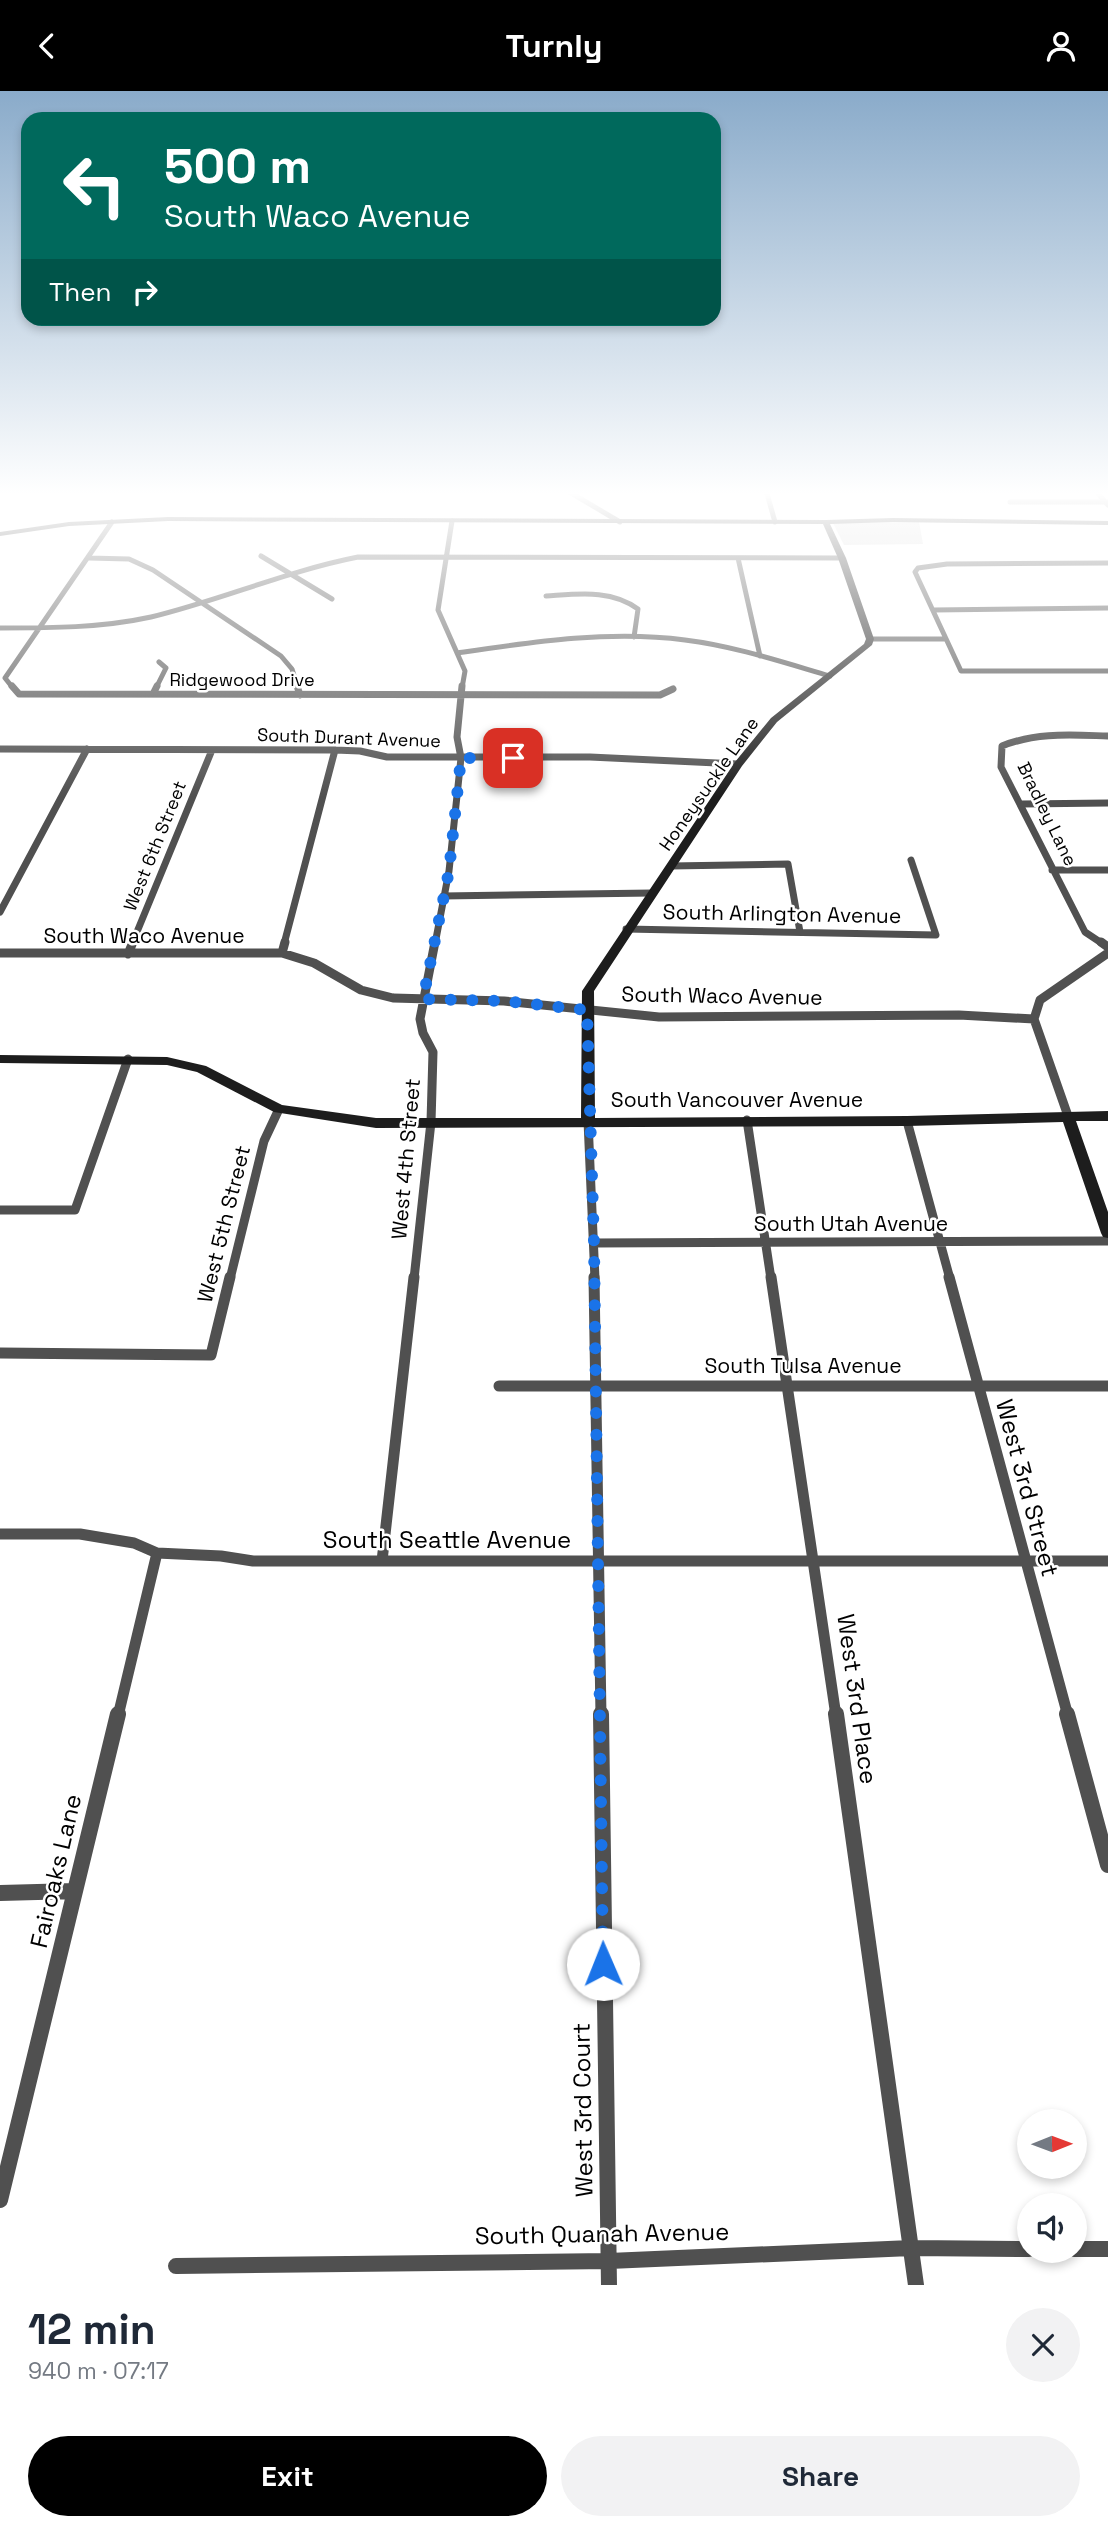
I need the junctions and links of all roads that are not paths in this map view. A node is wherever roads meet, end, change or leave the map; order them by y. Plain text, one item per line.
1 (65, 592) edge
2 (186, 592) edge
3 (226, 592) edge
4 (321, 592) edge
5 (441, 592) edge
6 (746, 592) edge
7 (854, 592) edge
8 (925, 592) edge
9 (546, 596) dead end
10 (332, 599) dead end
11 (199, 601) junction
12 (1108, 608) edge
13 (933, 610) junction
14 (0, 628) edge
15 (41, 628) junction
16 (634, 637) junction
17 (870, 639) junction
18 (945, 639) junction
19 (457, 653) junction
20 (760, 656) junction
21 (159, 662) dead end
22 (1108, 671) edge
23 (830, 675) junction
24 (674, 689) dead end
25 (153, 694) junction
26 (300, 695) junction
27 (460, 695) junction
28 (1108, 736) edge
29 (0, 749) edge
30 (87, 749) junction
31 (212, 750) junction
32 (335, 750) junction
33 (461, 758) junction
34 (738, 764) junction
35 (1108, 803) edge
36 (1022, 804) junction
37 (911, 860) dead end
38 (671, 866) junction
39 (1052, 870) junction
40 (1108, 870) edge
41 (652, 893) junction
42 (443, 895) junction
43 (0, 912) edge
44 (626, 929) junction
45 (800, 932) junction
46 (1108, 947) edge
47 (0, 953) edge
48 (282, 953) junction
49 (1108, 953) edge
50 (128, 954) junction
51 (423, 999) junction
52 (587, 1010) junction
53 (1034, 1019) junction
54 (0, 1059) edge
55 (128, 1059) junction
56 (279, 1109) junction
57 (1068, 1116) junction
58 (1108, 1116) edge
59 (747, 1120) junction
60 (588, 1121) junction
61 (907, 1121) junction
62 (431, 1122) junction
63 (0, 1210) edge
64 (1108, 1233) edge
65 (1108, 1241) edge
66 (594, 1243) junction
67 (767, 1243) junction
68 (943, 1243) junction
69 (0, 1353) edge
70 (788, 1385) junction
71 (1108, 1385) edge
72 (499, 1386) dead end
73 (594, 1386) junction
74 (978, 1386) junction
75 (0, 1534) edge
76 (157, 1553) junction
77 (596, 1560) junction
78 (382, 1561) junction
79 (814, 1561) junction
80 (1025, 1561) junction
81 (1108, 1561) edge
82 (1108, 1865) edge
83 (75, 1891) junction
84 (0, 1893) edge
85 (0, 2200) edge
86 (911, 2248) junction
87 (1017, 2249) edge
88 (1087, 2249) edge
89 (1108, 2249) edge
90 (609, 2261) junction
91 (176, 2266) dead end
92 (609, 2285) edge
93 (916, 2285) edge

1 - 15 street, Ridgewood Drive
2 - 11 street
3 - 11 street
4 - 10 street
5 - 19 street, West 4th Street
6 - 20 street
7 - 17 street
8 - 13 street
9 - 16 street
11 - 15 street
11 - 26 street
12 - 13 street
13 - 18 street
14 - 15 street
15 - 25 street, Ridgewood Drive
16 - 19 street
16 - 20 street
17 - 18 street
17 - 23 street, Honeysuckle Lane
18 - 22 street
19 - 27 street, West 4th Street
20 - 23 street
21 - 25 street
23 - 34 street, Honeysuckle Lane
24 - 27 street, Ridgewood Drive
25 - 26 street, Ridgewood Drive
26 - 27 street, Ridgewood Drive
27 - 33 street, West 4th Street
28 - 36 street, Bradley Lane
29 - 30 street, South Durant Avenue
30 - 31 street, South Durant Avenue
30 - 43 street
31 - 32 street, South Durant Avenue
31 - 50 street, West 6th Street
32 - 33 street, South Durant Avenue
32 - 48 street
33 - 34 street, South Durant Avenue
33 - 42 street, West 4th Street
34 - 38 street, Honeysuckle Lane
35 - 36 street
36 - 39 street, Bradley Lane
37 - 45 street, South Arlington Avenue
38 - 41 street, Honeysuckle Lane
38 - 45 street
39 - 40 street
39 - 46 street, Bradley Lane
41 - 42 street, South Arlington Avenue
41 - 44 street, Honeysuckle Lane
42 - 51 street, West 4th Street
44 - 45 street, South Arlington Avenue
44 - 52 street, Honeysuckle Lane
47 - 50 street, South Waco Avenue
48 - 50 street, South Waco Avenue
48 - 51 street, South Waco Avenue
49 - 53 street
51 - 52 street, South Waco Avenue
51 - 62 street, West 4th Street
52 - 53 street, South Waco Avenue
52 - 60 street, West 3rd Court
53 - 57 street
54 - 55 street, South Vancouver Avenue
55 - 56 street, South Vancouver Avenue
55 - 63 street
56 - 62 street, South Vancouver Avenue
56 - 69 street, West 5th Street
57 - 58 street, South Vancouver Avenue
57 - 61 street, South Vancouver Avenue
57 - 64 street
59 - 60 street, South Vancouver Avenue
59 - 61 street, South Vancouver Avenue
59 - 67 street, West 3rd Place
60 - 62 street, South Vancouver Avenue
60 - 66 street, West 3rd Court
61 - 68 street, West 3rd Street
62 - 78 street, West 4th Street
65 - 68 street, South Utah Avenue
66 - 67 street, South Utah Avenue
66 - 73 street, West 3rd Court
67 - 68 street, South Utah Avenue
67 - 70 street, West 3rd Place
68 - 74 street, West 3rd Street
70 - 73 street, South Tulsa Avenue
70 - 74 street, South Tulsa Avenue
70 - 79 street, West 3rd Place
71 - 74 street, South Tulsa Avenue
72 - 73 street, South Tulsa Avenue
73 - 77 street, West 3rd Court
74 - 80 street, West 3rd Street
75 - 76 street, South Seattle Avenue
76 - 78 street, South Seattle Avenue
76 - 83 street, Fairoaks Lane
77 - 78 street, South Seattle Avenue
77 - 79 street, South Seattle Avenue
77 - 90 street, West 3rd Court
79 - 80 street, South Seattle Avenue
79 - 86 street, West 3rd Place
80 - 81 street, South Seattle Avenue
80 - 82 street, West 3rd Street
83 - 84 street
83 - 85 street, Fairoaks Lane
86 - 87 street, South Quanah Avenue
86 - 90 street, South Quanah Avenue
86 - 93 street, West 3rd Place
88 - 89 street
90 - 91 street, South Quanah Avenue
90 - 92 street, West 3rd Court

